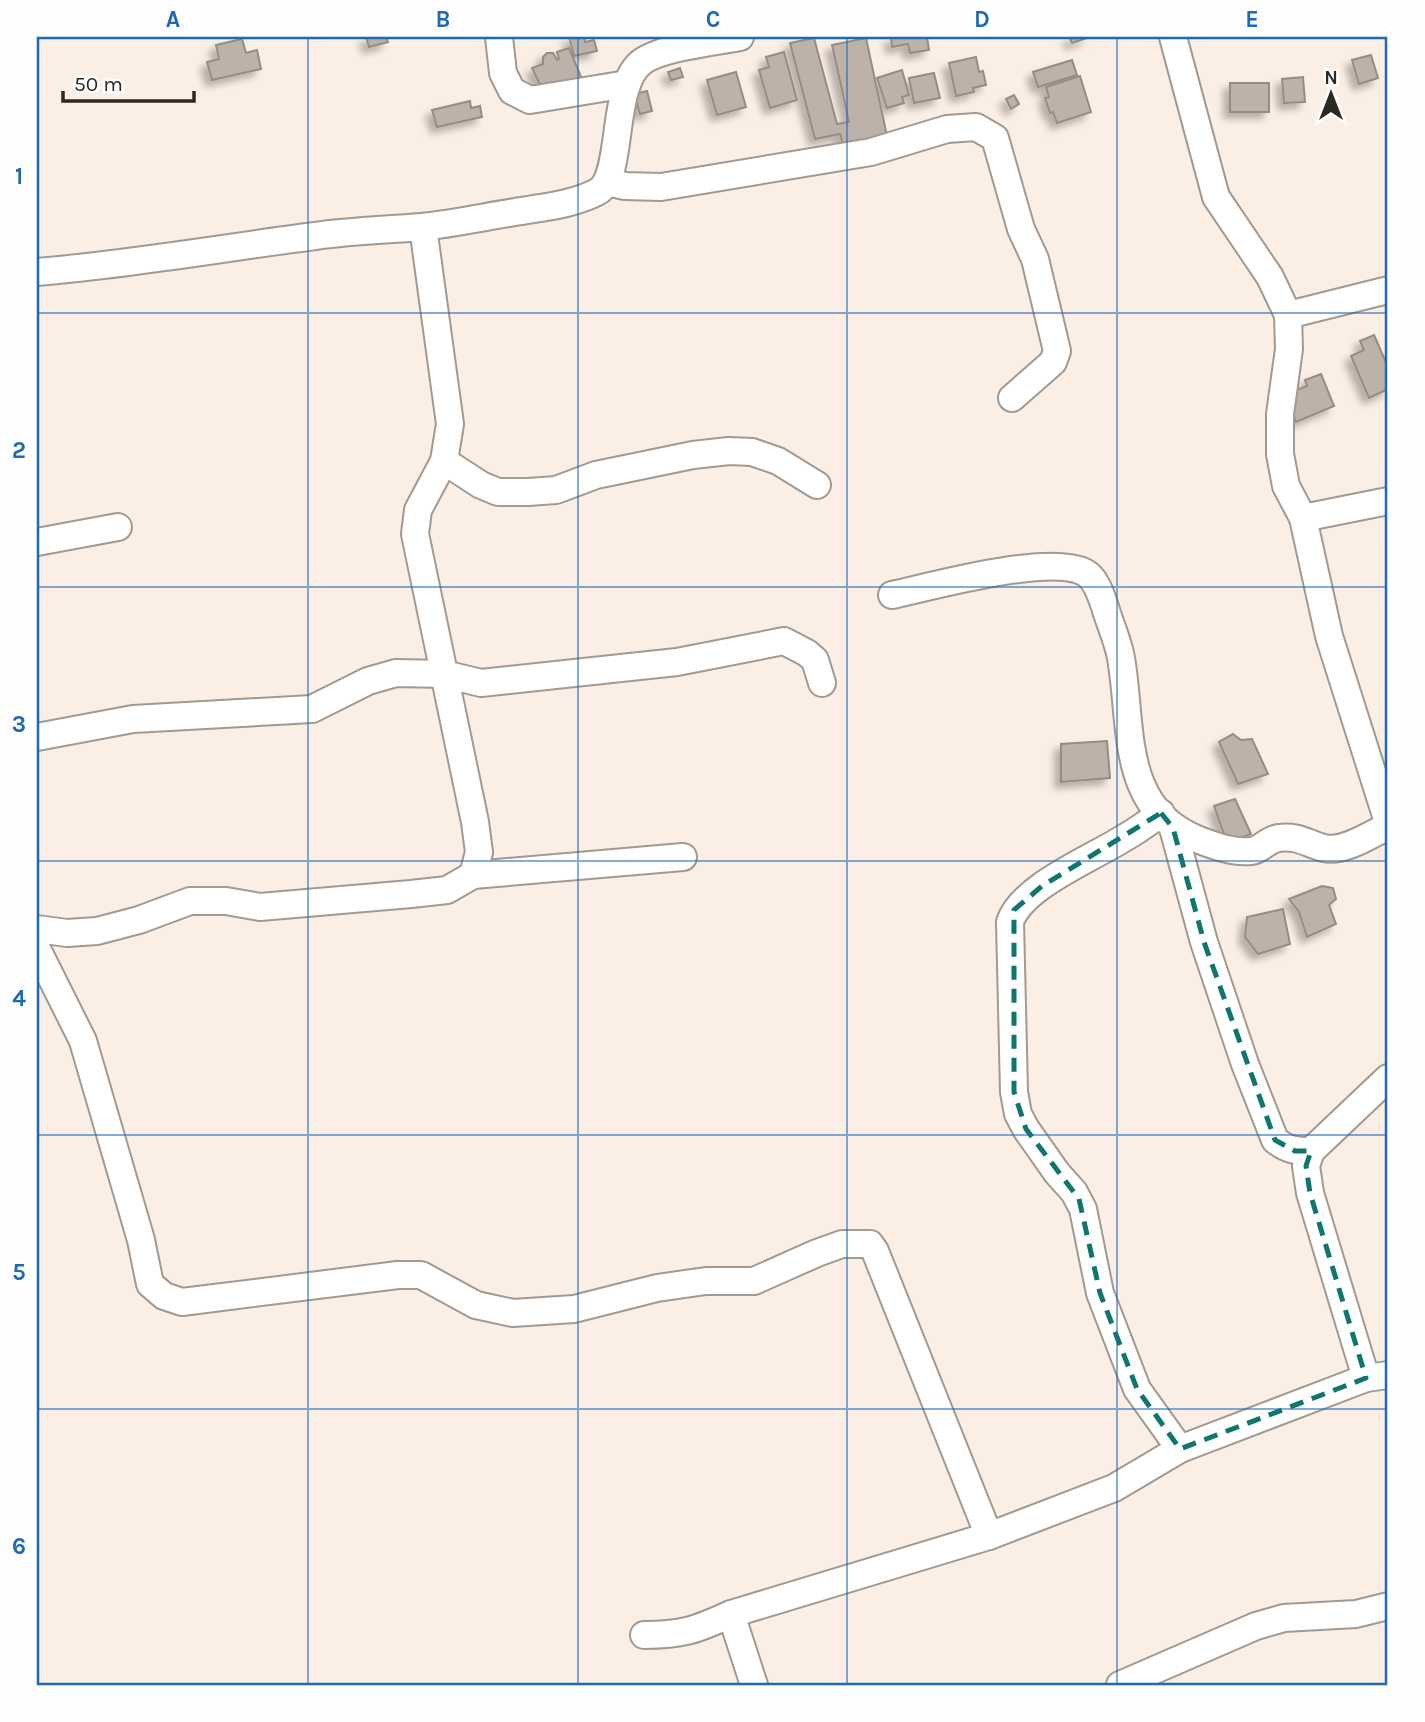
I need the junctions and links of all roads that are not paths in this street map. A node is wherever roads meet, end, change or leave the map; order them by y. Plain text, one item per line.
1 (499, 37) edge
2 (740, 37) edge
3 (1173, 37) edge
4 (628, 84) junction
5 (607, 182) junction
6 (424, 227) junction
7 (37, 272) edge
8 (1388, 290) edge
9 (1288, 315) junction
10 (1013, 398) dead end
11 (444, 461) junction
12 (817, 485) dead end
13 (1388, 501) edge
14 (1303, 518) junction
15 (118, 527) dead end
16 (37, 542) edge
17 (892, 595) dead end
18 (444, 674) junction
19 (822, 683) dead end
20 (37, 737) edge
21 (1167, 821) junction
22 (1388, 824) edge
23 (683, 857) dead end
24 (473, 875) junction
25 (37, 929) edge
26 (37, 949) edge
27 (1388, 1078) edge
28 (1311, 1151) junction
29 (1377, 1377) edge
30 (1180, 1450) junction
31 (989, 1536) junction
32 (1388, 1606) edge
33 (731, 1614) junction
34 (644, 1635) dead end
35 (754, 1685) edge
36 (1121, 1685) edge

1 - 4 street
2 - 4 street
3 - 9 street
4 - 5 street
5 - 6 street
5 - 10 street
6 - 7 street
6 - 11 street
8 - 9 street
9 - 14 street
11 - 12 street
11 - 18 street
13 - 14 street
14 - 22 street
15 - 16 street
17 - 21 street
18 - 19 street
18 - 20 street
18 - 24 street
21 - 22 street
21 - 28 street
21 - 30 street
23 - 24 street
24 - 25 street
26 - 31 street
27 - 28 street
28 - 29 street
29 - 30 street
30 - 31 street
31 - 33 street
32 - 36 street
33 - 34 street
33 - 35 street

